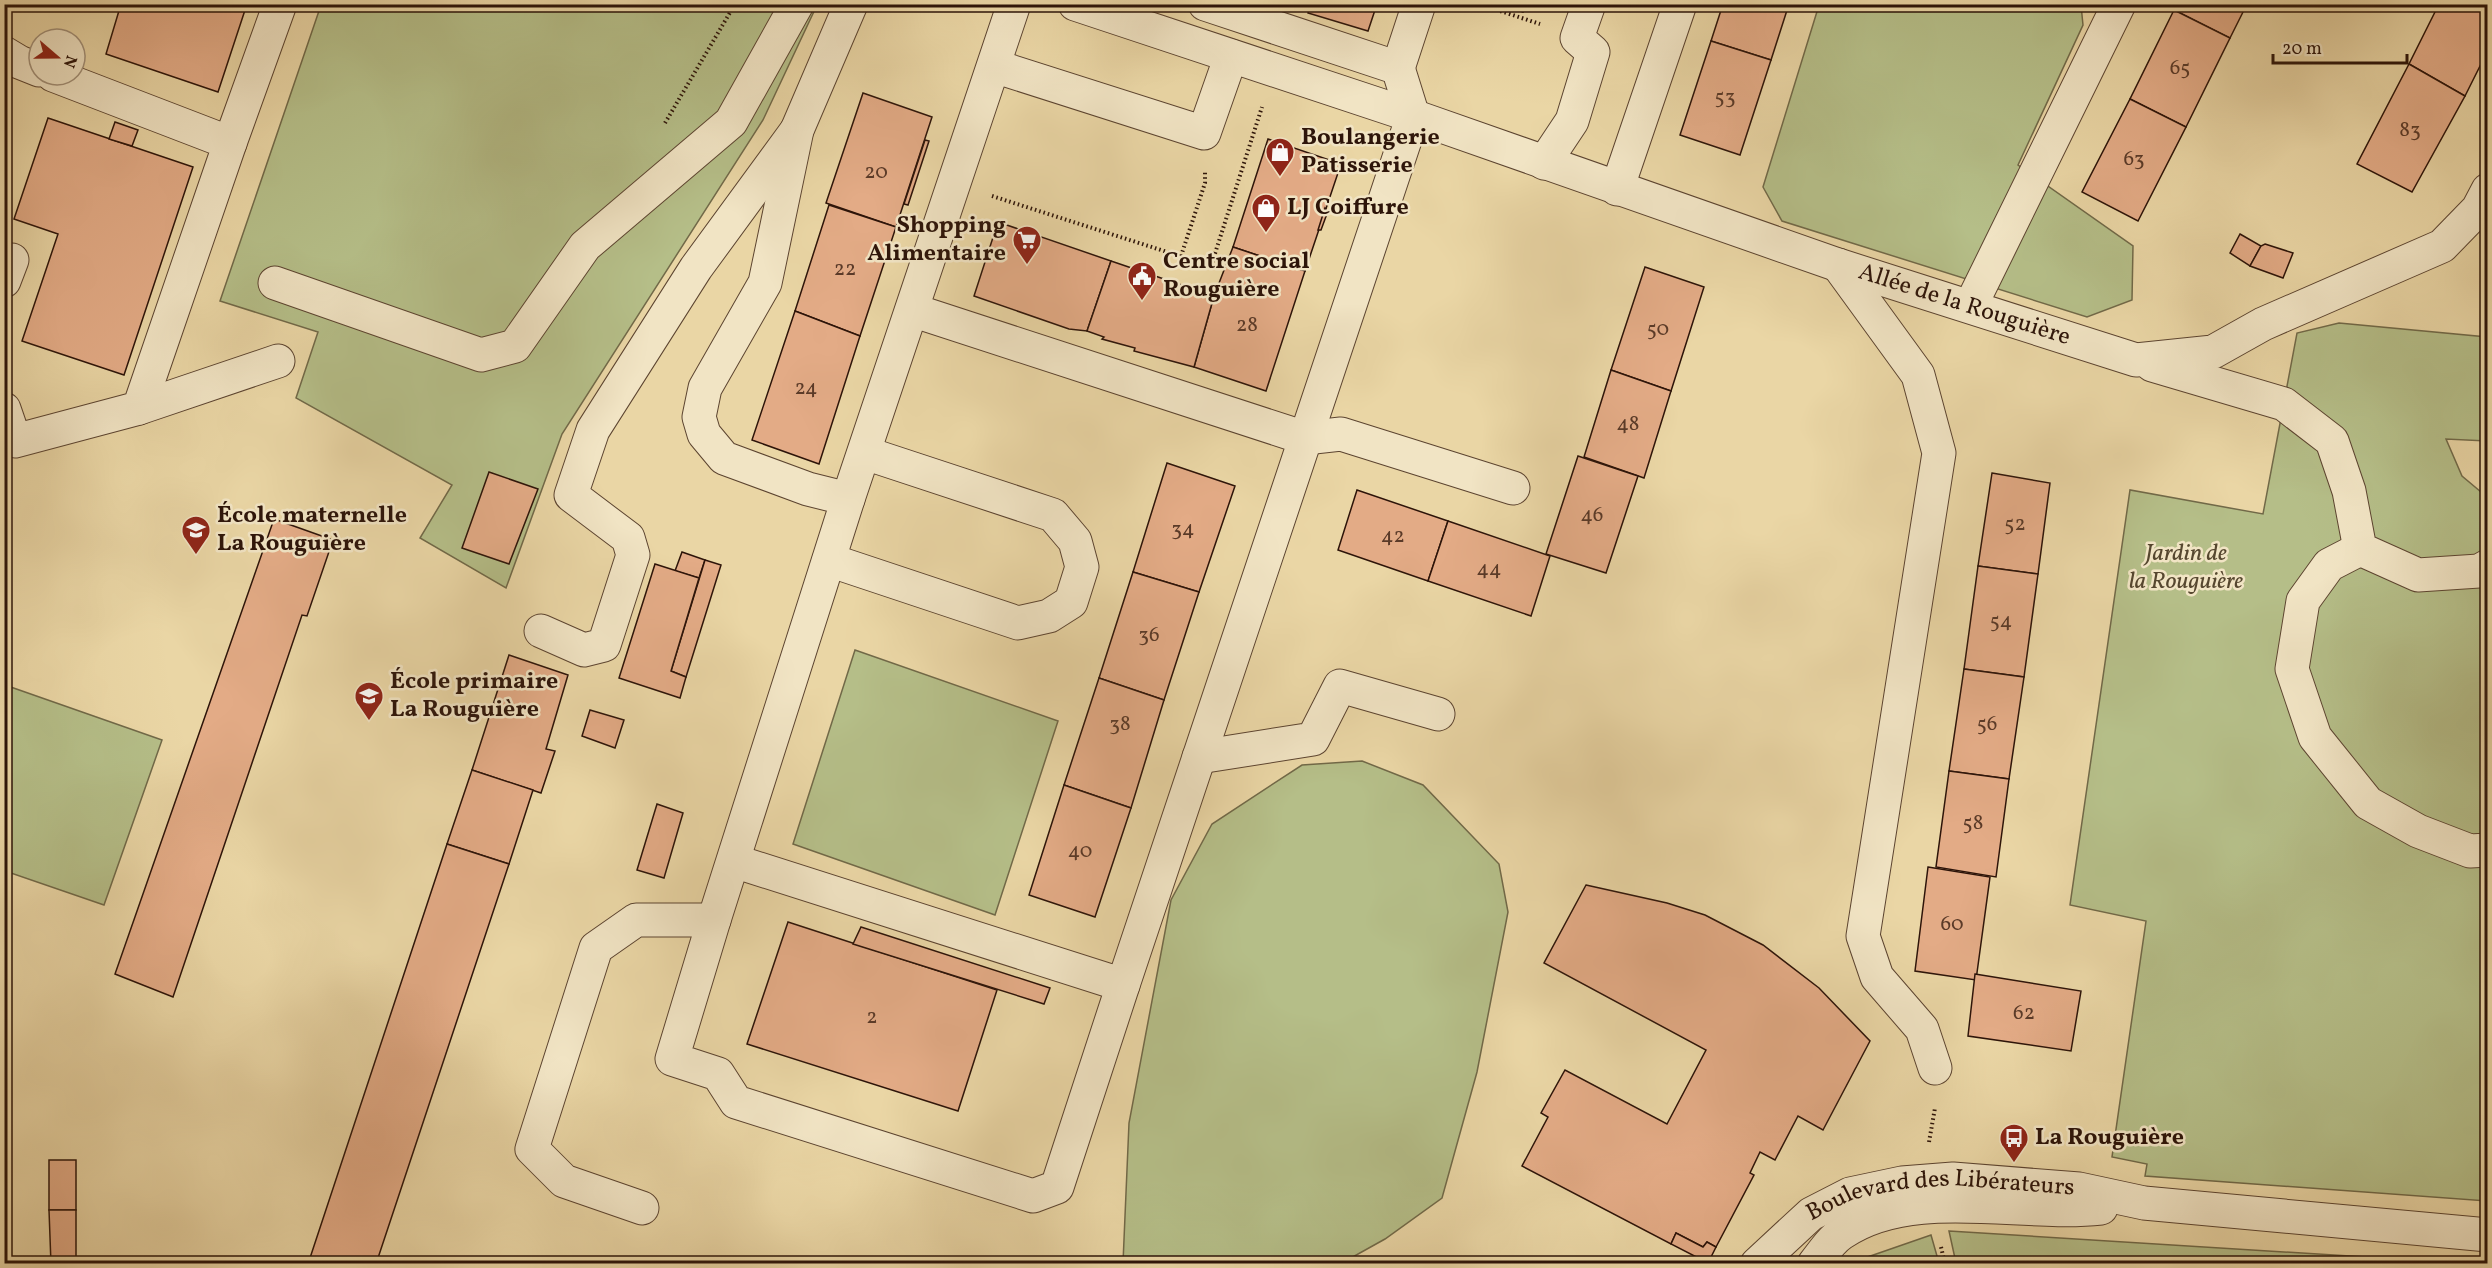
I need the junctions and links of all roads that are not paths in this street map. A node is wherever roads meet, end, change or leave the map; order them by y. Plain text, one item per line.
1 (280, 4) edge
2 (797, 4) edge
3 (851, 4) edge
4 (1014, 4) edge
5 (1075, 4) edge
6 (1205, 4) edge
7 (1419, 4) edge
8 (1588, 4) edge
9 (1680, 4) edge
10 (2111, 11) edge
11 (4, 53) edge
12 (1231, 56) junction
13 (27, 64) edge
14 (994, 66) junction
15 (1398, 68) junction
16 (84, 87) edge
17 (1413, 116) junction
18 (797, 130) junction
19 (230, 143) junction
20 (1544, 164) junction
21 (1617, 189) junction
22 (2487, 190) edge
23 (1838, 265) junction
24 (275, 283) dead end
25 (1971, 305) junction
26 (912, 310) junction
27 (2136, 360) junction
28 (278, 361) dead end
29 (139, 408) junction
30 (4, 409) edge
31 (1305, 438) junction
32 (865, 453) junction
33 (1513, 488) dead end
34 (848, 499) junction
35 (2360, 549) junction
36 (829, 560) junction
37 (2487, 566) edge
38 (541, 631) dead end
39 (1438, 714) dead end
40 (1199, 757) junction
41 (2487, 850) edge
42 (734, 861) junction
43 (714, 920) junction
44 (1123, 984) junction
45 (1935, 1068) dead end
46 (2144, 1203) junction
47 (642, 1208) dead end
48 (1811, 1214) junction
49 (2487, 1235) edge
50 (1757, 1263) edge
51 (1786, 1263) edge
52 (1814, 1263) edge

1 - 19 street
2 - 24 street
3 - 18 street
4 - 14 street
5 - 12 street
6 - 15 street
7 - 15 street
8 - 20 street
9 - 21 street
10 - 25 street
11 - 13 street
12 - 14 street
12 - 17 street
14 - 26 street
15 - 17 street
16 - 19 street
17 - 20 street, Allée de la Rouguière
17 - 31 street
18 - 34 street
18 - 38 street
19 - 29 street
20 - 21 street, Allée de la Rouguière
21 - 23 street, Allée de la Rouguière
22 - 27 street, Allée de la Rouguière
23 - 25 street, Allée de la Rouguière
23 - 45 street
25 - 27 street, Allée de la Rouguière
26 - 31 street
26 - 32 street
27 - 35 street
28 - 29 street
29 - 30 street
31 - 33 street
31 - 40 street
32 - 34 street
32 - 36 street
34 - 36 street
35 - 37 street
35 - 41 street
36 - 42 street
39 - 40 street
40 - 44 street
42 - 43 street
42 - 44 street
43 - 44 street
43 - 47 street
46 - 48 street, Boulevard des Libérateurs
46 - 49 street, Boulevard des Libérateurs
46 - 52 street, Boulevard des Libérateurs
48 - 50 street, Boulevard des Libérateurs
48 - 51 street

